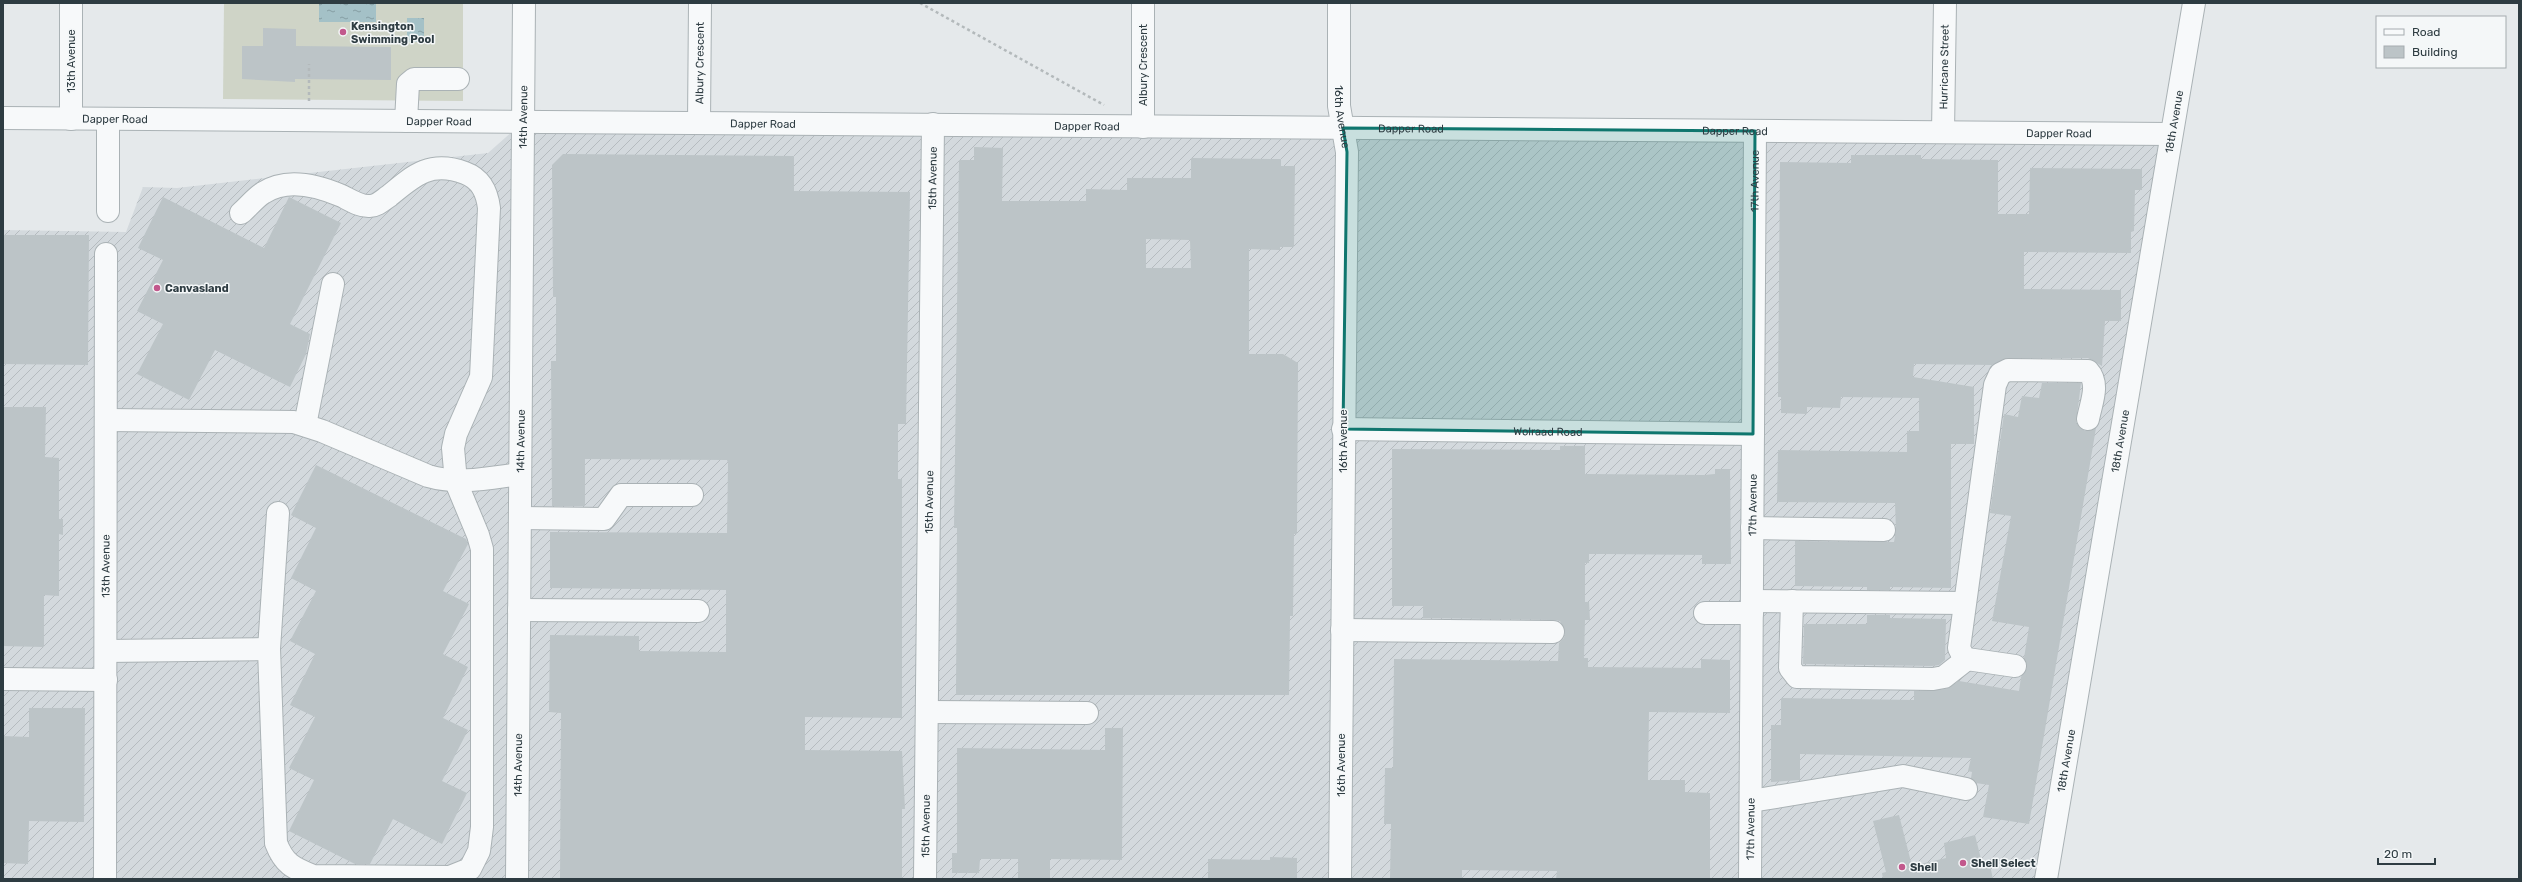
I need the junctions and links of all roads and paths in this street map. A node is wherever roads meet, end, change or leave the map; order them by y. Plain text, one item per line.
1 (71, 3) edge
2 (524, 3) edge
3 (700, 3) edge
4 (920, 3) edge
5 (1143, 3) edge
6 (1339, 3) edge
7 (1945, 3) edge
8 (2194, 3) edge
9 (309, 64) dead end
10 (458, 79) dead end
11 (1108, 108) dead end
12 (3, 118) edge
13 (70, 119) junction
14 (108, 119) junction
15 (309, 120) junction
16 (406, 121) junction
17 (523, 122) junction
18 (699, 123) junction
19 (933, 124) junction
20 (1143, 127) junction
21 (1343, 128) junction
22 (1755, 131) junction
23 (1943, 132) junction
24 (2171, 134) junction
25 (108, 211) dead end
26 (241, 213) dead end
27 (106, 254) dead end
28 (334, 284) dead end
29 (2088, 419) dead end
30 (107, 420) junction
31 (305, 425) junction
32 (1343, 430) junction
33 (1753, 434) junction
34 (520, 474) junction
35 (456, 482) junction
36 (692, 495) dead end
37 (278, 513) dead end
38 (520, 518) junction
39 (1752, 528) junction
40 (1884, 530) dead end
41 (1792, 601) junction
42 (1964, 603) junction
43 (1752, 607) junction
44 (519, 610) junction
45 (698, 611) dead end
46 (1705, 613) dead end
47 (1342, 630) junction
48 (1554, 632) dead end
49 (269, 649) junction
50 (106, 651) junction
51 (1967, 659) junction
52 (2016, 666) dead end
53 (3, 679) edge
54 (106, 680) junction
55 (927, 712) junction
56 (1087, 713) dead end
57 (1966, 789) dead end
58 (1750, 801) junction
59 (105, 879) edge
60 (517, 879) edge
61 (926, 879) edge
62 (1340, 879) edge
63 (1750, 879) edge
64 (2046, 879) edge

1 - 13 street, 13th Avenue
2 - 17 street, 14th Avenue
3 - 18 street, Albury Crescent
4 - 11 path
5 - 20 street, Albury Crescent
6 - 21 street, 16th Avenue
7 - 23 street, Hurricane Street
8 - 24 street, 18th Avenue
9 - 15 path
10 - 16 street
12 - 13 street, Dapper Road
13 - 14 street, Dapper Road
14 - 15 street, Dapper Road
14 - 25 street
15 - 16 street, Dapper Road
16 - 17 street, Dapper Road
17 - 18 street, Dapper Road
17 - 34 street, 14th Avenue
18 - 19 street, Dapper Road
19 - 20 street, Dapper Road
19 - 55 street, 15th Avenue
20 - 21 street, Dapper Road
21 - 22 street, Dapper Road
21 - 32 street, 16th Avenue
22 - 23 street, Dapper Road
22 - 33 street, 17th Avenue
23 - 24 street, Dapper Road
24 - 64 street, 18th Avenue
26 - 35 street
27 - 30 street, 13th Avenue
28 - 31 street
29 - 42 street
30 - 31 street
30 - 50 street, 13th Avenue
31 - 35 street
32 - 33 street, Wolraad Road
32 - 47 street, 16th Avenue
33 - 39 street, 17th Avenue
34 - 35 street
34 - 38 street, 14th Avenue
35 - 49 street
36 - 38 street
37 - 49 street
38 - 44 street, 14th Avenue
39 - 40 street
39 - 43 street, 17th Avenue
41 - 42 street
41 - 43 street
41 - 51 street
42 - 51 street
43 - 46 street
43 - 58 street, 17th Avenue
44 - 45 street
44 - 60 street, 14th Avenue
47 - 48 street
47 - 62 street, 16th Avenue
49 - 50 street
50 - 54 street, 13th Avenue
51 - 52 street
53 - 54 street
54 - 59 street, 13th Avenue
55 - 56 street
55 - 61 street, 15th Avenue
57 - 58 street
58 - 63 street, 17th Avenue

